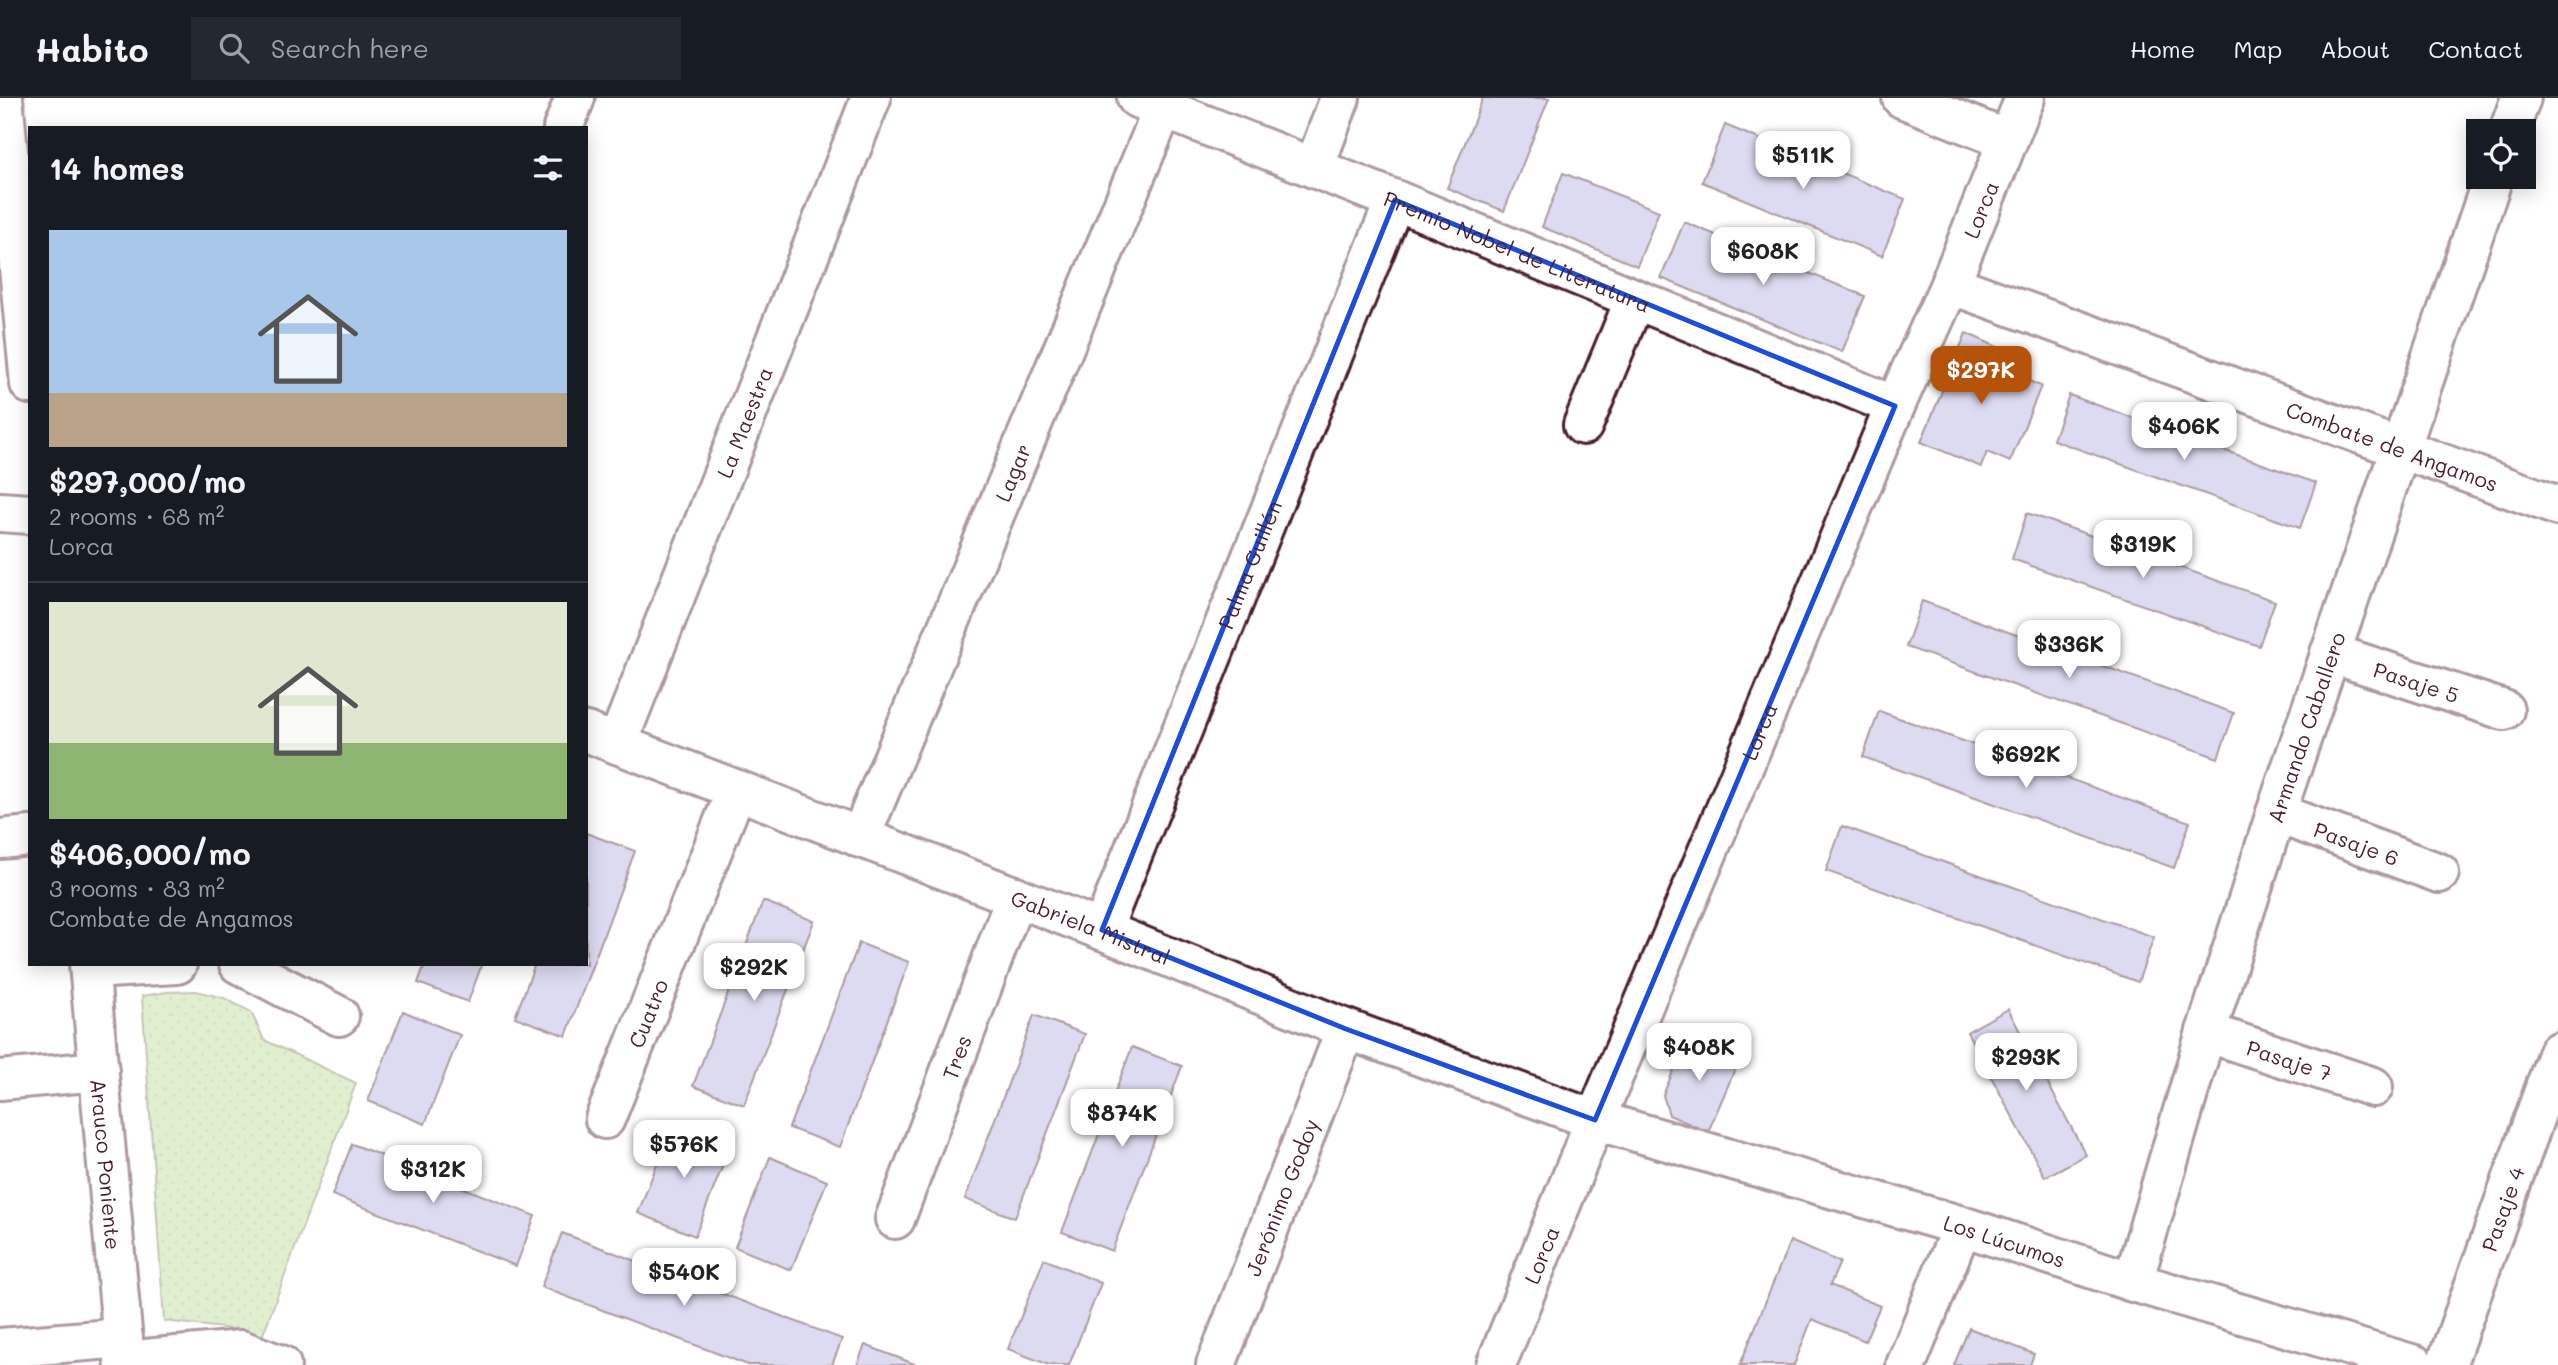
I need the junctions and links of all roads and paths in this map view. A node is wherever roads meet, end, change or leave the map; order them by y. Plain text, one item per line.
1 (3, 98) edge
2 (575, 98) edge
3 (871, 98) edge
4 (1340, 98) edge
5 (1902, 98) edge
6 (2025, 98) edge
7 (2521, 98) edge
8 (1150, 103) edge
9 (2513, 119) edge
10 (564, 126) edge
11 (2007, 140) junction
12 (1314, 168) junction
13 (2489, 189) edge
14 (1395, 200) junction
15 (23, 249) edge
16 (1950, 284) junction
17 (1635, 299) junction
18 (28, 345) edge
19 (1895, 406) junction
20 (1583, 425) dead end
21 (2399, 448) junction
22 (2558, 506) edge
23 (0, 512) edge
24 (28, 514) edge
25 (2330, 653) junction
26 (2504, 710) dead end
27 (602, 738) edge
28 (736, 791) junction
29 (2276, 813) junction
30 (28, 836) edge
31 (860, 838) junction
32 (0, 839) edge
33 (2439, 873) dead end
34 (1016, 896) junction
35 (1102, 930) junction
36 (89, 966) edge
37 (243, 966) edge
38 (339, 1016) dead end
39 (1346, 1029) junction
40 (2206, 1032) junction
41 (2558, 1052) edge
42 (99, 1071) junction
43 (0, 1080) edge
44 (2373, 1087) dead end
45 (605, 1119) dead end
46 (1595, 1120) junction
47 (895, 1219) dead end
48 (1962, 1226) junction
49 (2133, 1282) junction
50 (0, 1348) edge
51 (124, 1355) edge
52 (2397, 1363) edge
53 (281, 1365) edge
54 (1216, 1365) edge
55 (1496, 1365) edge
56 (1906, 1365) edge
57 (2446, 1365) edge

1 - 15 street
2 - 10 street
3 - 27 street, La Maestra
4 - 12 street
5 - 11 street
6 - 11 street, Lorca
7 - 9 street
8 - 12 street, Premio Nobel de Literatura
8 - 31 street, Lagar
11 - 16 street, Lorca
12 - 14 street, Premio Nobel de Literatura
13 - 21 street, Armando Caballero
14 - 17 street, Premio Nobel de Literatura
14 - 35 street, Palma Guillén
15 - 18 street
16 - 19 street, Lorca
16 - 21 street, Combate de Angamos
17 - 19 street, Premio Nobel de Literatura
17 - 20 street
19 - 46 street, Lorca
21 - 22 street, Combate de Angamos
21 - 25 street, Armando Caballero
23 - 24 street
25 - 26 street, Pasaje 5
25 - 29 street, Armando Caballero
27 - 28 street, Gabriela Mistral
28 - 31 street, Gabriela Mistral
28 - 45 street, Cuatro
29 - 33 street, Pasaje 6
29 - 40 street, Armando Caballero
30 - 32 street
31 - 34 street, Gabriela Mistral
34 - 35 street, Gabriela Mistral
34 - 47 street, Tres
35 - 39 street, Gabriela Mistral
36 - 42 street, Arauco Poniente
37 - 38 street
39 - 46 street, Gabriela Mistral
39 - 54 street, Jerónimo Godoy
40 - 44 street, Pasaje 7
40 - 49 street, Armando Caballero
41 - 57 street, Pasaje 4
42 - 43 street
42 - 51 street, Arauco Poniente
46 - 48 street, Los Lúcumos
46 - 55 street, Lorca
48 - 49 street, Los Lúcumos
48 - 56 street
49 - 52 street, Los Lúcumos
50 - 51 street
51 - 53 street

